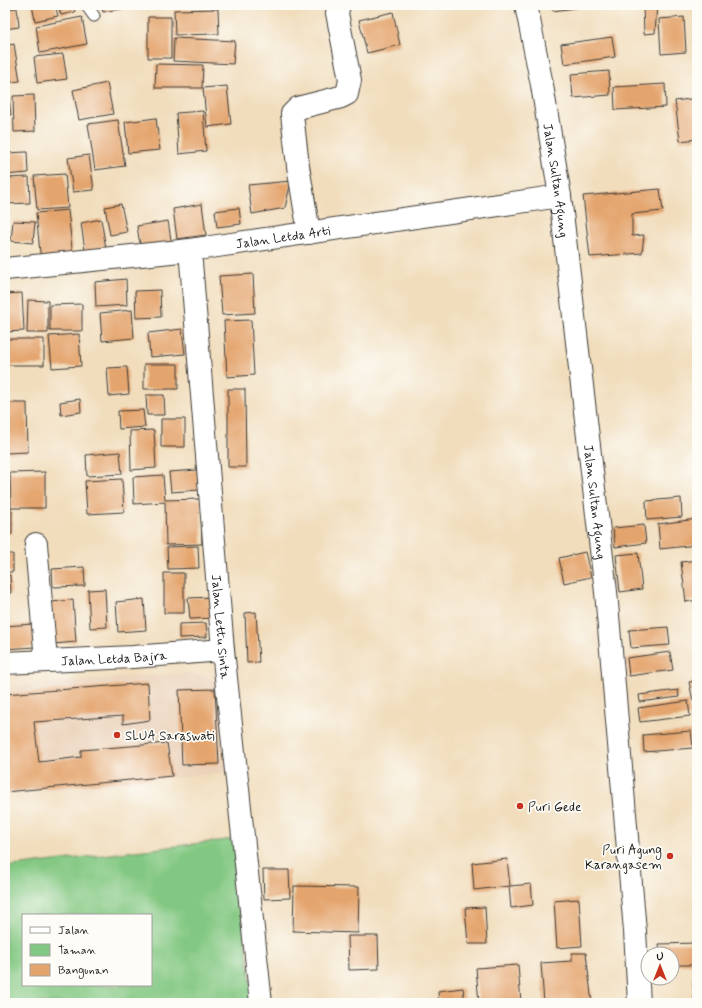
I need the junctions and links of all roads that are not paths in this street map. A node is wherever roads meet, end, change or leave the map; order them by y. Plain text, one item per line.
1 (86, 5) edge
2 (339, 5) edge
3 (526, 5) edge
4 (94, 16) dead end
5 (560, 196) junction
6 (309, 233) junction
7 (190, 250) junction
8 (5, 269) edge
9 (36, 544) dead end
10 (223, 650) junction
11 (46, 661) junction
12 (5, 663) edge
13 (261, 1003) edge
14 (639, 1003) edge

1 - 4 lane
2 - 6 street
3 - 5 street, Jalan Sultan Agung
5 - 6 street, Jalan Letda Arti
5 - 14 street, Jalan Sultan Agung
6 - 7 street, Jalan Letda Arti
7 - 8 street, Jalan Letda Arti
7 - 10 street, Jalan Lettu Sinta
9 - 11 street
10 - 11 street, Jalan Letda Bajra
10 - 13 street, Jalan Lettu Sinta
11 - 12 street, Jalan Letda Bajra

